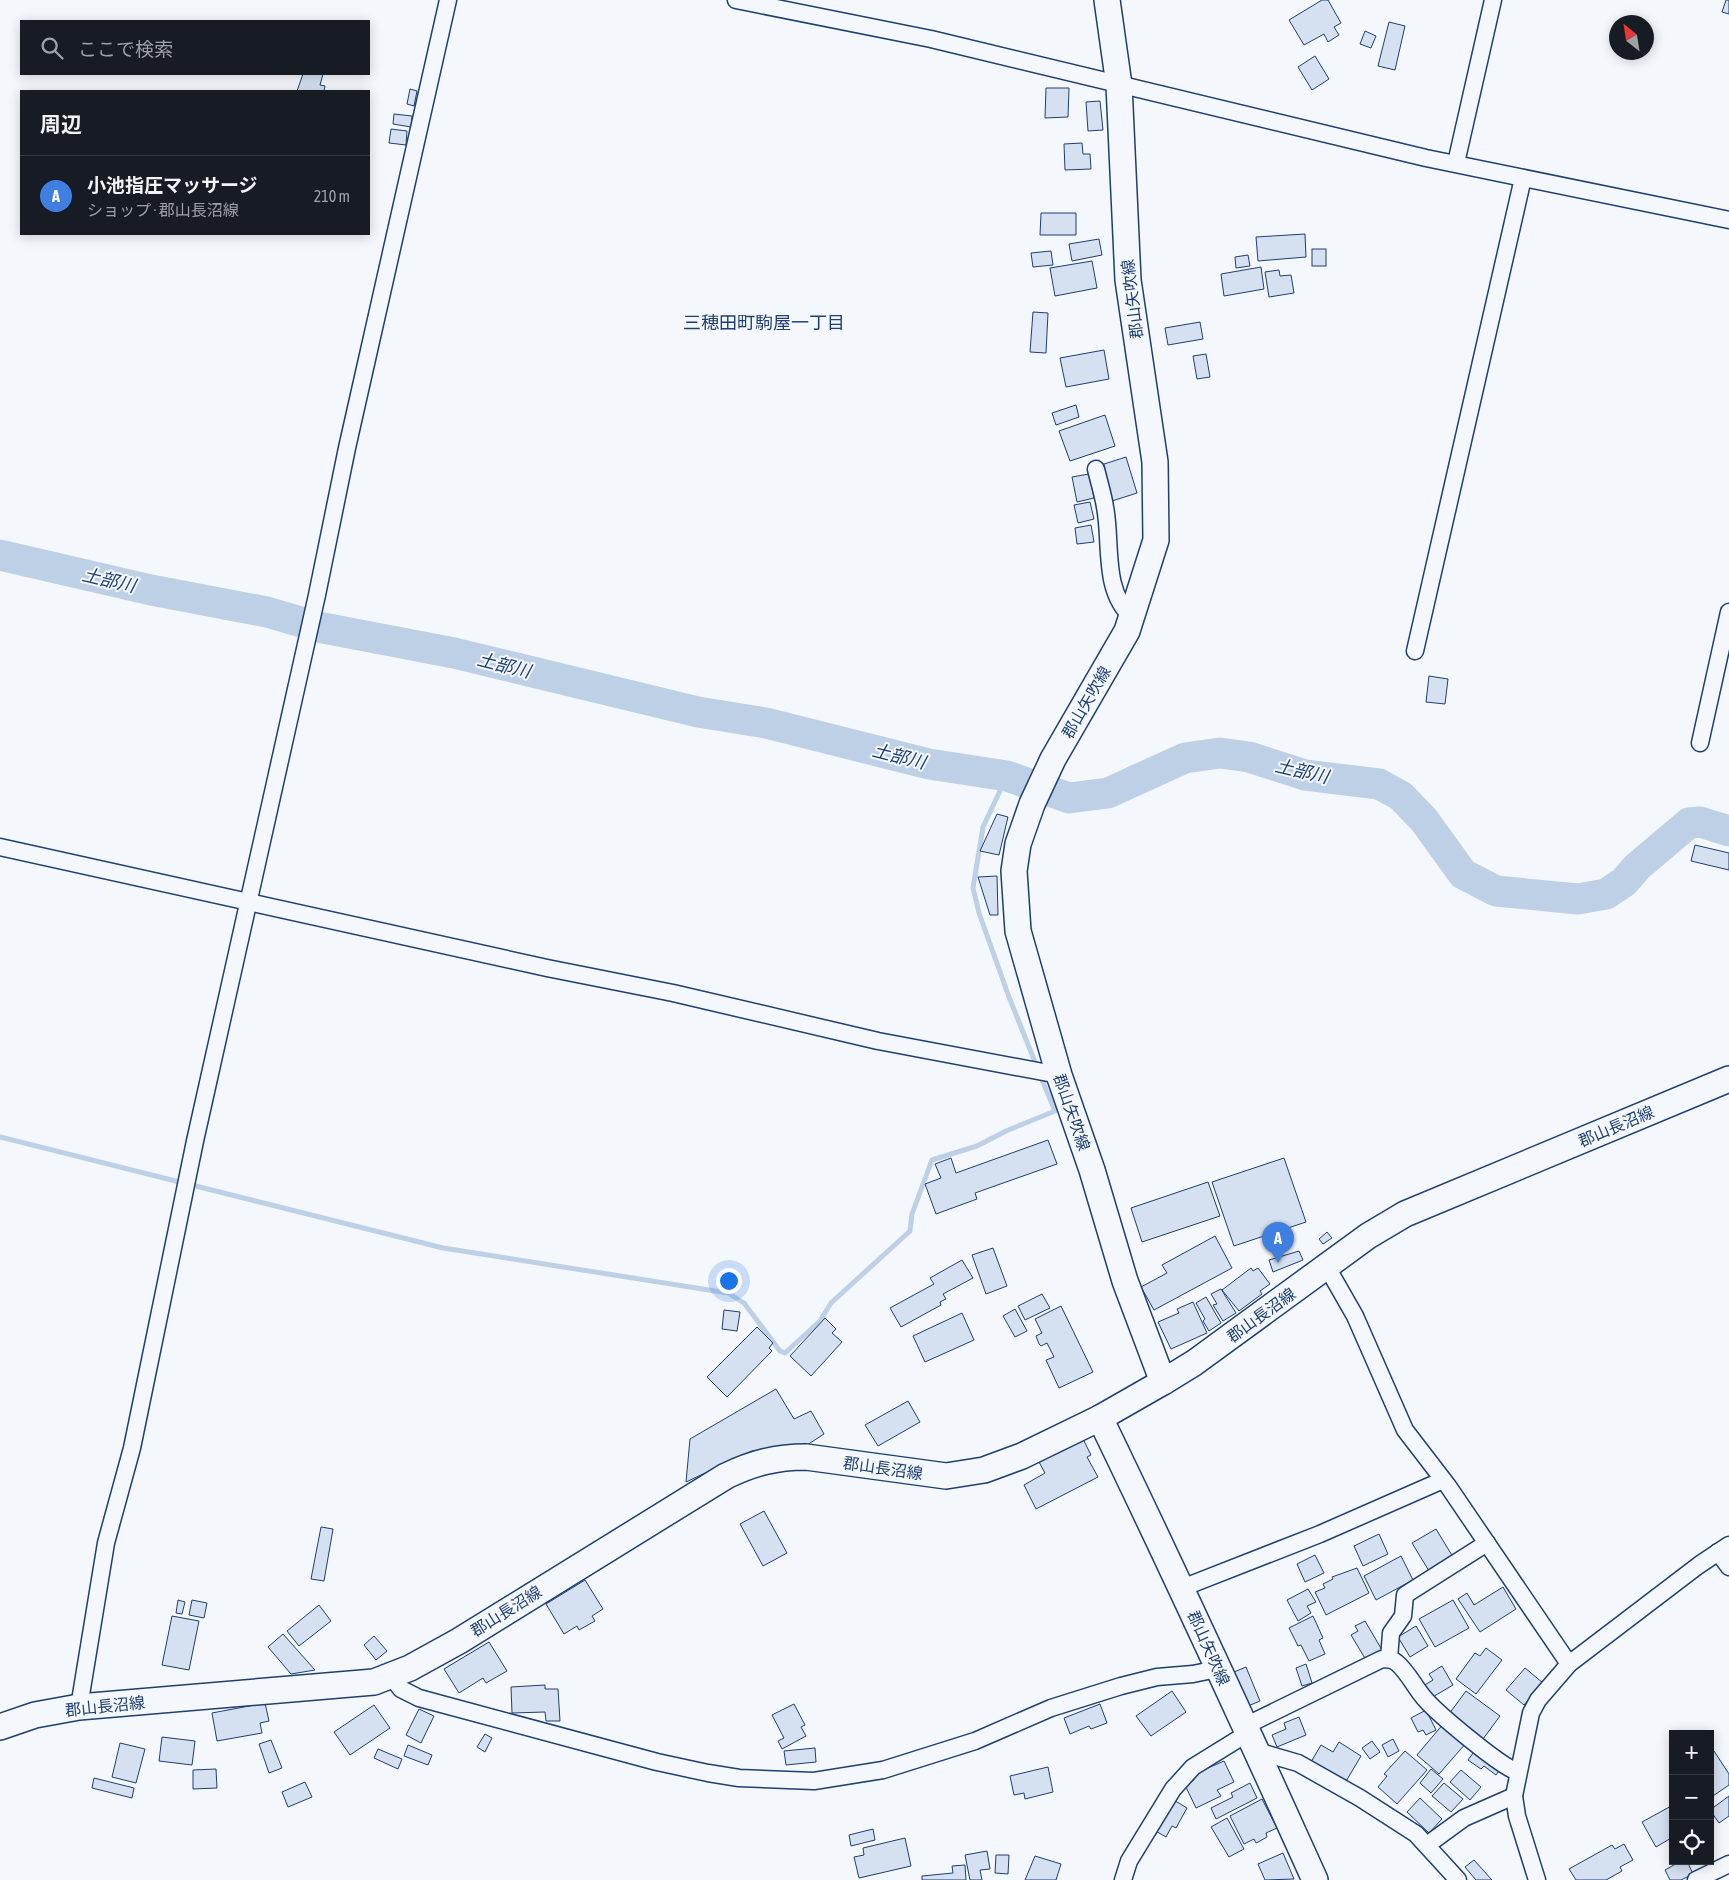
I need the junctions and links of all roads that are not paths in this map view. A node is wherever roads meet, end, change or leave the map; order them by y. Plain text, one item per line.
1 (448, 0) edge
2 (1107, 0) edge
3 (1492, 0) edge
4 (741, 1) edge
5 (1119, 85) junction
6 (1456, 163) junction
7 (1523, 178) junction
8 (1729, 220) edge
9 (1096, 469) dead end
10 (1729, 612) edge
11 (1132, 617) junction
12 (1415, 651) dead end
13 (1700, 743) dead end
14 (0, 847) edge
15 (248, 900) junction
16 (1059, 1075) junction
17 (1729, 1079) edge
18 (1327, 1267) junction
19 (1163, 1382) junction
20 (1100, 1418) junction
21 (1443, 1480) junction
22 (1487, 1543) junction
23 (1724, 1549) edge
24 (1729, 1567) edge
25 (1182, 1588) junction
26 (1389, 1659) junction
27 (1569, 1664) junction
28 (1216, 1669) junction
29 (391, 1676) junction
30 (80, 1707) junction
31 (0, 1727) edge
32 (1250, 1737) junction
33 (1518, 1772) junction
34 (1514, 1796) junction
35 (1427, 1844) junction
36 (1729, 1864) edge
37 (1123, 1880) edge
38 (1315, 1880) edge
39 (1458, 1880) edge
40 (1537, 1880) edge
41 (1696, 1880) edge

1 - 15 street
2 - 5 main road, 郡山矢吹線
3 - 6 street
4 - 5 street
5 - 6 street
5 - 11 main road, 郡山矢吹線
6 - 7 street
7 - 8 street
7 - 12 street
9 - 11 street
10 - 13 street
11 - 16 main road, 郡山矢吹線
14 - 15 street
15 - 16 street
15 - 30 street
16 - 19 main road, 郡山矢吹線
17 - 18 main road, 郡山長沼線
18 - 19 main road, 郡山長沼線
18 - 21 street
19 - 20 main road, 郡山長沼線
20 - 25 main road, 郡山矢吹線
20 - 29 main road, 郡山長沼線
21 - 22 street
21 - 25 street
22 - 26 street
22 - 27 street
23 - 24 street
23 - 27 street
25 - 28 main road, 郡山矢吹線
26 - 32 street
26 - 33 street
27 - 33 street
28 - 29 street
28 - 32 main road, 郡山矢吹線
29 - 30 main road, 郡山長沼線
30 - 31 main road, 郡山長沼線
32 - 35 street
32 - 37 street
32 - 38 main road, 郡山矢吹線
33 - 34 street
34 - 35 street
34 - 40 street
35 - 39 street
36 - 41 street

